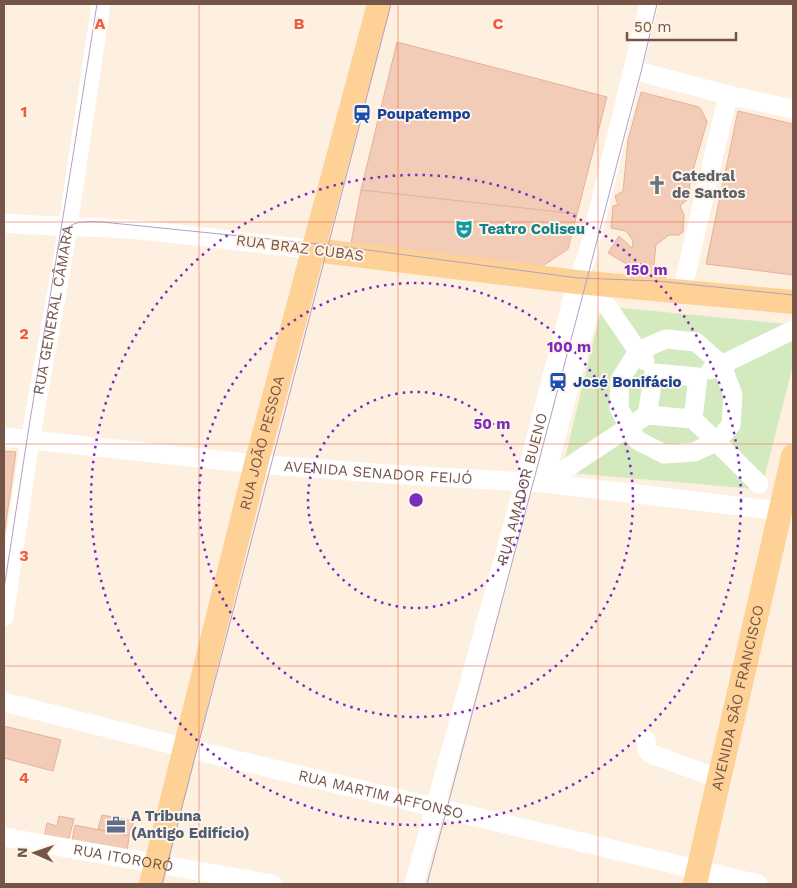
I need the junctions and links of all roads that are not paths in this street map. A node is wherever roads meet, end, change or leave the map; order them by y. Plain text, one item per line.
1 (102, 4) edge
2 (379, 4) edge
3 (648, 4) edge
4 (633, 70) junction
5 (728, 95) junction
6 (793, 109) edge
7 (4, 223) edge
8 (67, 228) junction
9 (314, 250) junction
10 (586, 283) junction
11 (682, 291) junction
12 (793, 302) edge
13 (607, 306) dead end
14 (793, 330) edge
15 (638, 351) junction
16 (722, 365) junction
17 (654, 373) junction
18 (698, 377) junction
19 (648, 415) junction
20 (692, 418) junction
21 (628, 427) junction
22 (4, 438) edge
23 (30, 440) junction
24 (716, 442) junction
25 (793, 456) edge
26 (256, 464) junction
27 (525, 481) junction
28 (544, 483) junction
29 (759, 484) dead end
30 (787, 511) edge
31 (4, 617) edge
32 (4, 702) edge
33 (646, 740) dead end
34 (185, 748) junction
35 (720, 778) junction
36 (435, 807) junction
37 (4, 837) edge
38 (153, 874) edge
39 (697, 877) edge
40 (272, 884) edge
41 (414, 884) edge
42 (758, 884) edge

1 - 8 street, RUA GENERAL CÂMARA
2 - 9 main road, RUA JOÃO PESSOA
3 - 4 street, RUA AMADOR BUENO
4 - 5 street
4 - 10 street, RUA AMADOR BUENO
5 - 6 street
5 - 11 street
7 - 8 street, RUA BRAZ CUBAS
8 - 9 street, RUA BRAZ CUBAS
8 - 23 street, RUA GENERAL CÂMARA
9 - 10 main road, RUA BRAZ CUBAS
9 - 26 main road, RUA JOÃO PESSOA
10 - 11 main road, RUA BRAZ CUBAS
10 - 27 street, RUA AMADOR BUENO
10 - 28 street
11 - 12 main road, RUA BRAZ CUBAS
13 - 15 street
14 - 16 street
15 - 16 street
15 - 17 street
15 - 21 street
16 - 18 street
16 - 24 street
17 - 18 street
17 - 19 street
18 - 20 street
19 - 20 street
19 - 21 street
20 - 24 street
21 - 24 street
21 - 28 street
22 - 23 street, AVENIDA SENADOR FEIJÓ
23 - 26 street, AVENIDA SENADOR FEIJÓ
23 - 31 street, RUA GENERAL CÂMARA
24 - 29 street
25 - 30 main road, AVENIDA SÃO FRANCISCO
26 - 27 street, AVENIDA SENADOR FEIJÓ
26 - 34 main road, RUA JOÃO PESSOA
27 - 28 street, AVENIDA SENADOR FEIJÓ
27 - 36 street, RUA AMADOR BUENO
28 - 30 street, AVENIDA SENADOR FEIJÓ
30 - 35 main road, AVENIDA SÃO FRANCISCO
32 - 34 street, RUA MARTIM AFFONSO
33 - 35 street
34 - 36 street, RUA MARTIM AFFONSO
34 - 38 main road, RUA JOÃO PESSOA
35 - 39 main road, AVENIDA SÃO FRANCISCO
36 - 39 street, RUA MARTIM AFFONSO
36 - 41 street, RUA AMADOR BUENO
37 - 38 street, RUA ITORORÓ
38 - 40 street, RUA ITORORÓ
39 - 42 street, RUA MARTIM AFFONSO

